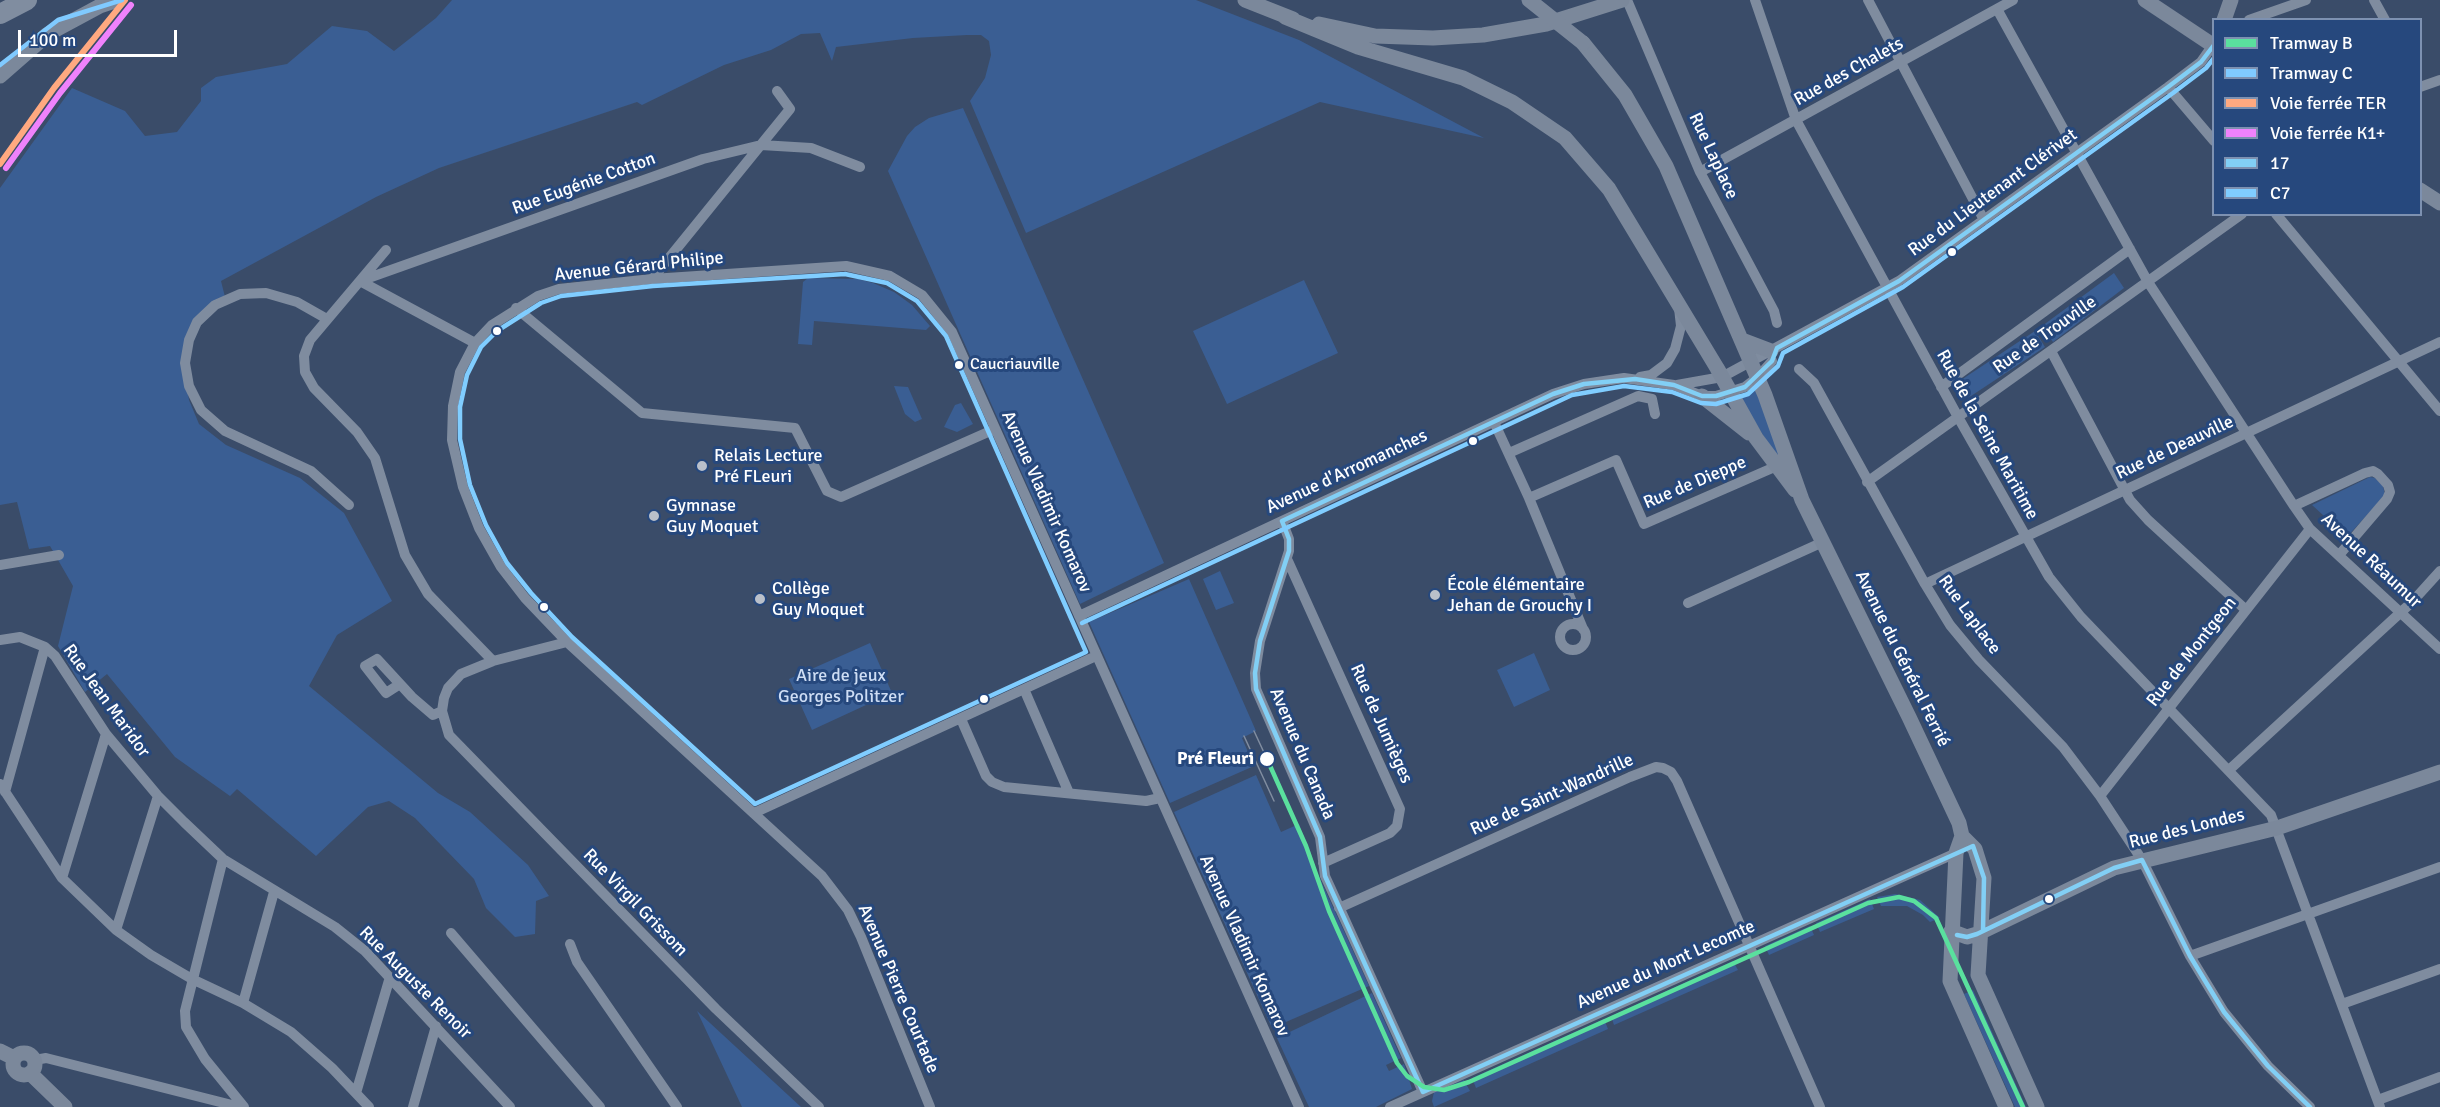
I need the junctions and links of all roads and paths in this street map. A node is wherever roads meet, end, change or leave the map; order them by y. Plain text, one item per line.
1 (27, 0) edge
2 (118, 0) edge
3 (1245, 0) edge
4 (1528, 0) edge
5 (1622, 0) edge
6 (1627, 0) edge
7 (1755, 0) edge
8 (1868, 0) edge
9 (2013, 0) edge
10 (2145, 0) edge
11 (2231, 0) edge
12 (2306, 0) edge
13 (2374, 0) edge
14 (1997, 9) junction
15 (0, 14) edge
16 (1285, 17) junction
17 (2225, 18) edge
18 (2255, 18) edge
19 (2384, 18) edge
20 (2212, 44) edge
21 (2212, 46) edge
22 (1901, 63) junction
23 (0, 76) edge
24 (2440, 80) edge
25 (2422, 86) edge
26 (2168, 87) junction
27 (777, 91) dead end
28 (1796, 120) junction
29 (2212, 139) edge
30 (761, 145) junction
31 (2076, 153) junction
32 (860, 167) dead end
33 (1700, 172) junction
34 (2422, 191) edge
35 (2440, 203) edge
36 (2239, 216) edge
37 (2278, 216) edge
38 (1983, 220) junction
39 (2130, 249) junction
40 (386, 250) dead end
41 (652, 279) junction
42 (360, 281) junction
43 (2148, 282) junction
44 (907, 286) joint
45 (1887, 288) junction
46 (1678, 302) junction
47 (516, 308) junction
48 (327, 319) junction
49 (1777, 323) dead end
50 (1742, 340) junction
51 (2440, 342) edge
52 (475, 344) junction
53 (2051, 351) junction
54 (1773, 353) junction
55 (1751, 360) junction
56 (2398, 361) junction
57 (1799, 369) dead end
58 (1722, 377) junction
59 (1758, 377) junction
60 (1635, 379) junction
61 (1674, 385) junction
62 (1941, 387) junction
63 (1731, 392) junction
64 (1766, 395) junction
65 (1702, 396) junction
66 (2440, 411) edge
67 (1655, 414) dead end
68 (1958, 417) junction
69 (1494, 422) junction
70 (995, 429) junction
71 (2245, 433) junction
72 (1756, 438) junction
73 (1509, 453) junction
74 (1777, 466) junction
75 (1867, 482) junction
76 (2124, 490) junction
77 (1529, 498) junction
78 (1802, 500) junction
79 (349, 505) dead end
80 (2294, 506) junction
81 (1282, 521) junction
82 (2310, 528) junction
83 (2025, 537) junction
84 (1823, 542) junction
85 (2340, 554) junction
86 (59, 555) dead end
87 (1288, 561) junction
88 (0, 565) edge
89 (2440, 571) edge
90 (1924, 584) junction
91 (1688, 603) dead end
92 (2246, 610) junction
93 (2401, 612) junction
94 (1079, 616) junction
95 (1583, 629) dead end
96 (0, 640) edge
97 (567, 642) junction
98 (45, 647) junction
99 (2440, 649) edge
100 (1096, 656) junction
101 (493, 661) junction
102 (400, 684) dead end
103 (1024, 689) junction
104 (2169, 708) junction
105 (442, 711) junction
106 (961, 718) junction
107 (106, 734) junction
108 (2229, 770) junction
109 (2440, 772) edge
110 (2, 788) edge
111 (1069, 793) junction
112 (158, 796) junction
113 (2100, 796) junction
114 (1160, 798) junction
115 (754, 813) junction
116 (2277, 828) junction
117 (1968, 841) junction
118 (1956, 853) junction
119 (223, 859) junction
120 (2142, 860) junction
121 (1323, 863) junction
122 (2440, 867) edge
123 (62, 878) junction
124 (274, 892) junction
125 (1339, 908) junction
126 (2310, 913) junction
127 (116, 930) junction
128 (1952, 931) junction
129 (1983, 931) junction
130 (451, 933) dead end
131 (570, 944) dead end
132 (1749, 946) junction
133 (2190, 956) junction
134 (2440, 969) edge
135 (390, 977) junction
136 (192, 979) junction
137 (243, 1003) junction
138 (2342, 1004) junction
139 (436, 1026) junction
140 (0, 1051) edge
141 (32, 1067) junction
142 (2440, 1077) edge
143 (1424, 1092) junction
144 (356, 1093) junction
145 (2379, 1104) edge
146 (65, 1107) edge
147 (242, 1107) edge
148 (369, 1107) edge
149 (413, 1107) edge
150 (510, 1107) edge
151 (600, 1107) edge
152 (677, 1107) edge
153 (819, 1107) edge
154 (930, 1107) edge
155 (1299, 1107) edge
156 (1390, 1107) edge
157 (1820, 1107) edge
158 (2006, 1107) edge
159 (2037, 1107) edge
160 (2310, 1107) edge

1 - 15 highway
2 - 23 street
3 - 16 street
4 - 50 street, bridge
5 - 16 street
6 - 33 street, Rue Laplace
7 - 28 street, Rue de la Seine Maritime
8 - 22 street
9 - 14 street, Rue des Chalets
10 - 20 street
11 - 17 street
12 - 18 street
13 - 19 street
14 - 22 street, Rue des Chalets
14 - 31 street, Avenue Réaumur
16 - 46 street
21 - 26 street, Rue du Lieutenant Clérivet
22 - 28 street, Rue des Chalets
22 - 38 street
24 - 25 street
26 - 29 street
26 - 31 street, Rue du Lieutenant Clérivet
27 - 30 street
28 - 33 street, Rue des Chalets
28 - 45 street, Rue de la Seine Maritime
30 - 32 street, Rue Eugénie Cotton
30 - 41 street
30 - 42 street, Rue Eugénie Cotton
31 - 38 street, Rue du Lieutenant Clérivet
31 - 39 street, Avenue Réaumur
33 - 49 street, Rue Laplace
34 - 35 street
36 - 43 street, Rue de Trouville
37 - 56 street
38 - 45 street, Rue du Lieutenant Clérivet
39 - 43 street, Avenue Réaumur
39 - 62 street, Rue de Trouville
40 - 42 street
41 - 44 street, Avenue Gérard Philipe
41 - 47 street, Avenue Gérard Philipe
42 - 48 street
42 - 52 street
43 - 53 street, Rue de Trouville
43 - 71 street, Avenue Réaumur
44 - 70 street, Avenue Vladimir Komarov
45 - 54 street, Rue du Lieutenant Clérivet
45 - 62 street, Rue de la Seine Maritime
46 - 58 street
46 - 60 street, Avenue d'Arromanches
47 - 52 street, Avenue Gérard Philipe
47 - 70 street
48 - 79 street
48 - 101 street
50 - 54 street
50 - 55 street
51 - 56 street, Rue de Deauville
52 - 97 street, Avenue Gérard Philipe
53 - 68 street, Rue de Trouville
53 - 76 street
54 - 55 street, Rue du Lieutenant Clérivet
54 - 59 street, Rue du Lieutenant Clérivet
54 - 64 street
55 - 58 street, Rue du Lieutenant Clérivet
55 - 59 street
56 - 66 street
56 - 71 street, Rue de Deauville
57 - 75 street, Rue Laplace
58 - 61 street, Avenue d'Arromanches
58 - 63 street
59 - 63 street, Rue du Lieutenant Clérivet
59 - 64 street
60 - 61 street, Avenue d'Arromanches
60 - 69 street, Avenue d'Arromanches
61 - 65 street, Avenue d'Arromanches
62 - 68 street, Rue de la Seine Maritime
63 - 65 street, Avenue d'Arromanches
63 - 72 street
64 - 78 street
65 - 72 street
67 - 73 street
68 - 75 street, Rue de Trouville
68 - 83 street, Rue de la Seine Maritime
69 - 73 street
69 - 81 street, Avenue d'Arromanches
70 - 94 street, Avenue Vladimir Komarov
71 - 76 street, Rue de Deauville
71 - 80 street, Avenue Réaumur
72 - 74 street
73 - 77 street
74 - 77 street, Rue de Dieppe
74 - 78 street
75 - 90 street, Rue Laplace
76 - 83 street, Rue de Deauville
76 - 92 street
77 - 95 street
78 - 84 street, Avenue du Général Ferrié
80 - 82 street, Avenue Réaumur
80 - 85 street
81 - 87 street, Avenue du Canada
81 - 94 street, Avenue d'Arromanches
82 - 85 street, Avenue Réaumur
82 - 92 street, Rue de Montgeon
83 - 90 street, Rue de Deauville
83 - 104 street, Rue de la Seine Maritime
84 - 91 street
84 - 117 street, Avenue du Général Ferrié
85 - 93 street, Avenue Réaumur
86 - 88 street
87 - 121 street, Avenue du Canada
87 - 121 street, Rue de Jumièges
89 - 93 street
90 - 113 street, Rue Laplace
92 - 104 street, Rue de Montgeon
93 - 99 street, Avenue Réaumur
93 - 108 street
94 - 100 street, Avenue Vladimir Komarov
96 - 98 street, Rue Jean Maridor
97 - 101 street
97 - 115 street, Avenue Pierre Courtade
98 - 107 street, Rue Jean Maridor
98 - 110 street
100 - 103 street
100 - 114 street, Avenue Vladimir Komarov
101 - 105 street
102 - 105 street
103 - 106 street
103 - 111 street
104 - 108 street, Rue de la Seine Maritime
104 - 113 street, Rue de Montgeon
105 - 153 street, Rue Virgil Grissom
106 - 111 street
106 - 115 street
107 - 112 street, Rue Jean Maridor
107 - 123 street
108 - 116 street, Rue de la Seine Maritime
109 - 116 street, Rue des Londes
110 - 123 street
111 - 114 street
112 - 119 street, Rue Jean Maridor
112 - 127 street
113 - 120 street, Rue Laplace
114 - 155 street, Avenue Vladimir Komarov
115 - 154 street, Avenue Pierre Courtade
116 - 120 street, Rue des Londes
116 - 126 street, Rue de la Seine Maritime
117 - 118 street
117 - 129 street, Avenue du Général Ferrié
118 - 128 street
118 - 132 street, Avenue du Mont Lecomte
119 - 124 street, Rue Auguste Renoir
119 - 136 street
120 - 129 street, Rue des Londes
120 - 133 street, Rue Laplace
121 - 125 street, Avenue du Canada
122 - 126 street
123 - 127 street
124 - 135 street, Rue Auguste Renoir
124 - 137 street
125 - 132 street, Rue de Saint-Wandrille
125 - 143 street, Avenue du Canada
126 - 133 street
126 - 138 street, Rue de la Seine Maritime
127 - 136 street
128 - 129 street, Rue des Londes
128 - 158 street
129 - 159 street, Avenue du Général Ferrié
130 - 151 street
131 - 152 street
132 - 143 street, Avenue du Mont Lecomte
132 - 157 street
133 - 160 street, Rue Laplace
134 - 138 street
135 - 139 street, Rue Auguste Renoir
135 - 144 street
136 - 137 street
136 - 147 street
137 - 144 street
138 - 145 street, Rue de la Seine Maritime
139 - 149 street
139 - 150 street, Rue Auguste Renoir
140 - 141 street
141 - 146 street
141 - 147 street
142 - 145 street
143 - 156 street, Avenue du Mont Lecomte
144 - 148 street

